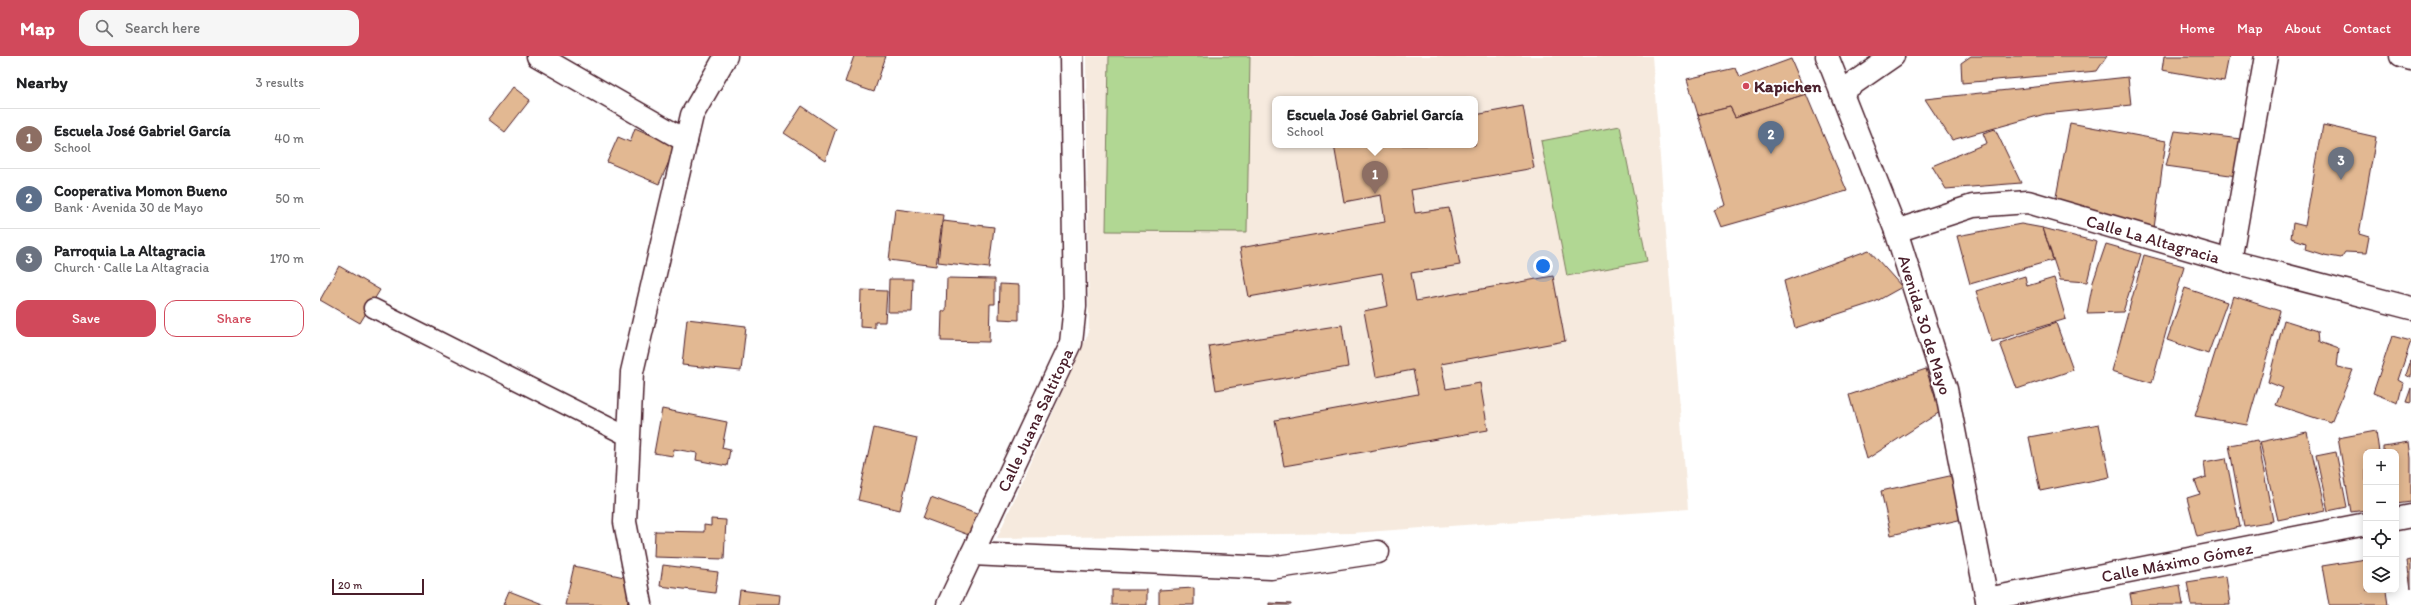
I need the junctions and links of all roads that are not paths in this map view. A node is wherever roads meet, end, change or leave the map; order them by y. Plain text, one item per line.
1 (538, 56) edge
2 (726, 56) edge
3 (1071, 56) edge
4 (1827, 56) edge
5 (1893, 56) edge
6 (2266, 56) edge
7 (2401, 56) edge
8 (2411, 59) edge
9 (1841, 92) junction
10 (686, 141) junction
11 (1896, 231) junction
12 (2230, 261) junction
13 (373, 308) dead end
14 (2411, 308) edge
15 (629, 437) junction
16 (2411, 516) edge
17 (2399, 518) edge
18 (2363, 525) edge
19 (1378, 552) dead end
20 (972, 554) junction
21 (1988, 602) edge
22 (641, 604) edge
23 (948, 605) edge

1 - 10 street
2 - 10 street
3 - 20 street, Calle Juana Saltitopa
4 - 9 street, Avenida 30 de Mayo
5 - 9 street
6 - 12 street
7 - 8 street
9 - 11 street, Avenida 30 de Mayo
10 - 15 street
11 - 12 street, Calle La Altagracia
11 - 21 street, Avenida 30 de Mayo
12 - 14 street, Calle La Altagracia
13 - 15 lane
15 - 22 street
16 - 17 street
18 - 21 street, Calle Máximo Gómez
19 - 20 street
20 - 23 street, Calle Juana Saltitopa

